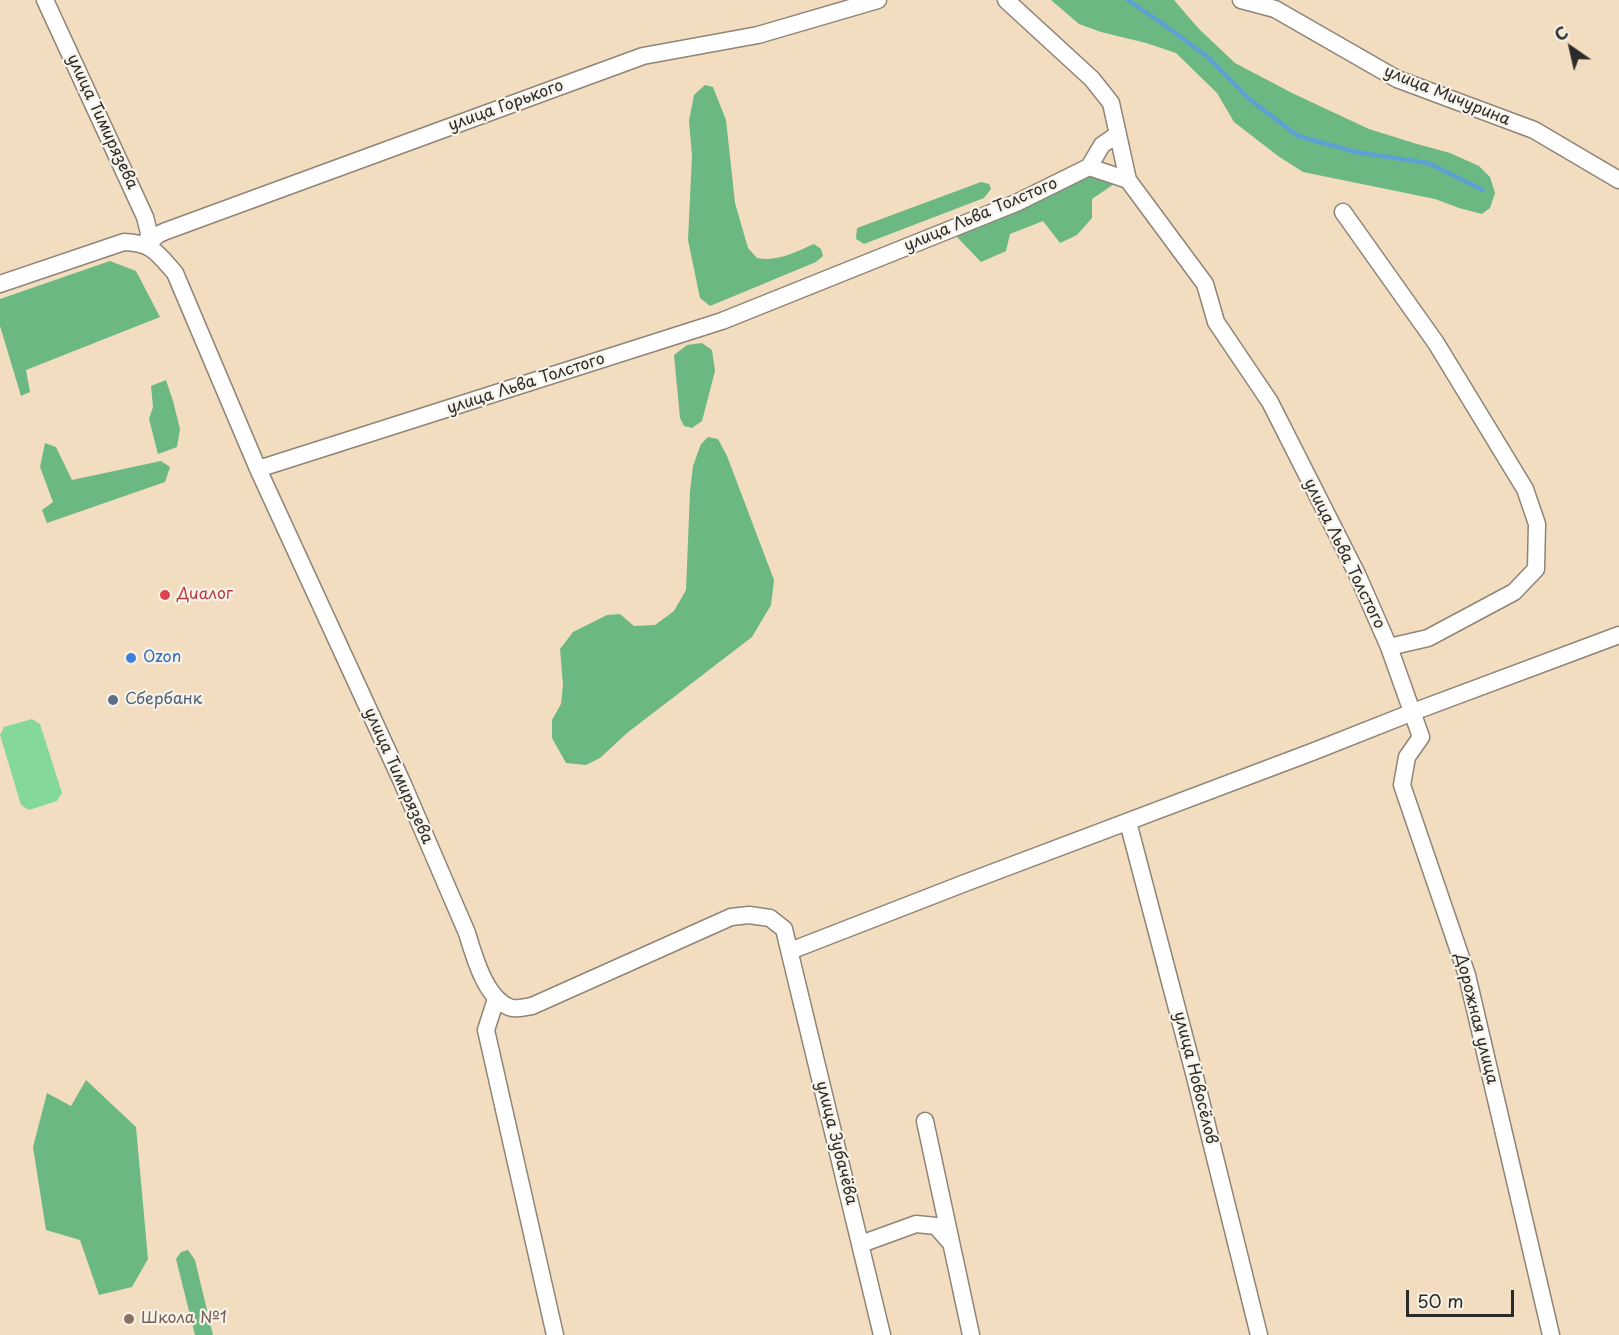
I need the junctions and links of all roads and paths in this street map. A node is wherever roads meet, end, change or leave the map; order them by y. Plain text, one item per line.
1 (45, 0) edge
2 (878, 0) edge
3 (1006, 0) edge
4 (1240, 0) edge
5 (1278, 5) edge
6 (1118, 134) junction
7 (1089, 167) junction
8 (1128, 180) junction
9 (1619, 180) edge
10 (1343, 212) dead end
11 (144, 244) junction
12 (0, 284) edge
13 (258, 469) junction
14 (1619, 635) edge
15 (1389, 647) junction
16 (1413, 712) junction
17 (1128, 822) junction
18 (790, 951) junction
19 (496, 999) junction
20 (926, 1121) dead end
21 (950, 1242) junction
22 (861, 1244) junction
23 (555, 1335) edge
24 (882, 1335) edge
25 (971, 1335) edge
26 (1259, 1335) edge
27 (1551, 1335) edge

1 - 11 street, улица Тимирязева
2 - 11 street, улица Горького
3 - 6 street
4 - 5 street, улица Мичурина
5 - 9 street, улица Мичурина
6 - 7 street
6 - 8 street
7 - 8 street
7 - 13 street, улица Льва Толстого
8 - 15 street, улица Льва Толстого
10 - 15 street
11 - 12 street, улица Горького
11 - 13 street, улица Тимирязева
13 - 19 street, улица Тимирязева
14 - 16 street
15 - 16 street, улица Льва Толстого
16 - 17 street
16 - 27 street, Дорожная улица
17 - 18 street
17 - 26 street, улица Новосёлов
18 - 19 street, улица Зубачёва
18 - 22 street, улица Зубачёва
19 - 23 street
20 - 21 street
21 - 22 street
21 - 25 street
22 - 24 street, улица Зубачёва

